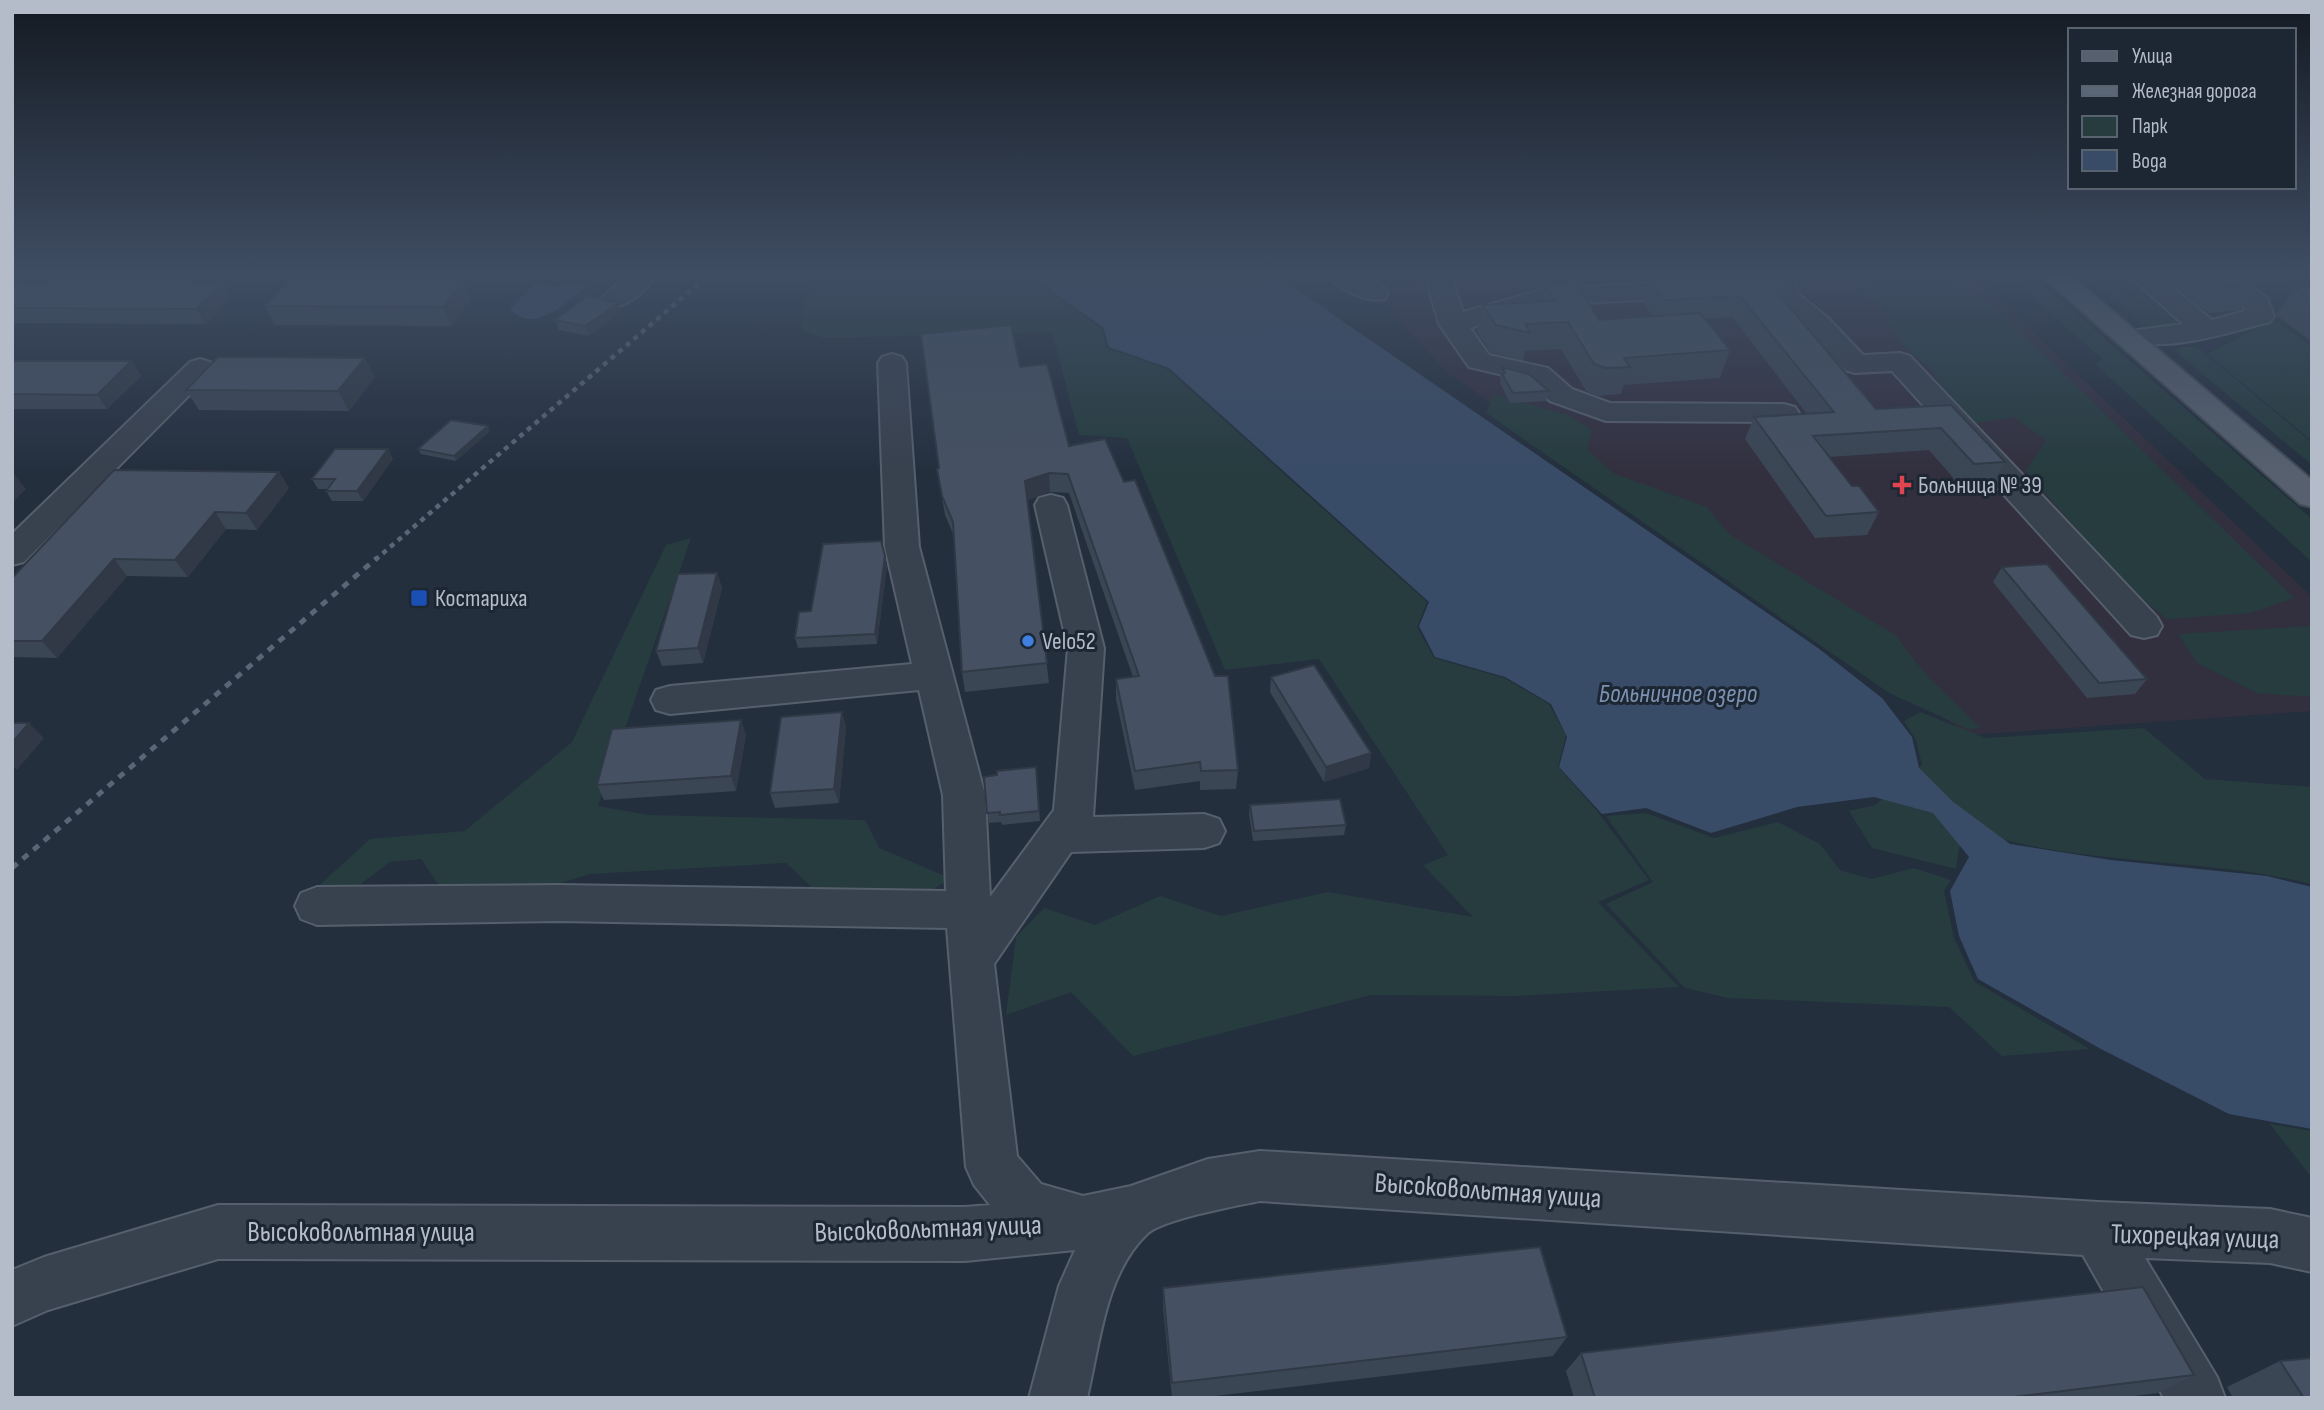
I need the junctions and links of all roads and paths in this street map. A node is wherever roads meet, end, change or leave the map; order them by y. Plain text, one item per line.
1 (1465, 341) edge
2 (1833, 341) edge
3 (2130, 341) edge
4 (2153, 341) edge
5 (892, 363) dead end
6 (200, 368) dead end
7 (1784, 413) edge
8 (2312, 475) edge
9 (2312, 497) edge
10 (1051, 505) dead end
11 (12, 554) edge
12 (2144, 626) dead end
13 (934, 675) junction
14 (670, 700) dead end
15 (1205, 831) dead end
16 (1059, 835) junction
17 (317, 906) dead end
18 (969, 910) junction
19 (971, 960) junction
20 (1107, 1217) junction
21 (2098, 1229) junction
22 (2312, 1245) edge
23 (12, 1298) edge
24 (1058, 1398) edge
25 (2196, 1398) edge

1 - 7 street
2 - 12 street
3 - 9 main road
4 - 8 main road
5 - 13 street
6 - 11 street
10 - 16 street
13 - 14 street
13 - 18 street
15 - 16 street
16 - 19 street
17 - 18 street
18 - 19 street
19 - 20 street
20 - 21 street, Высоковольтная улица
20 - 23 street, Высоковольтная улица
20 - 24 street
21 - 22 street, Тихорецкая улица
21 - 25 street, Тихорецкая улица

